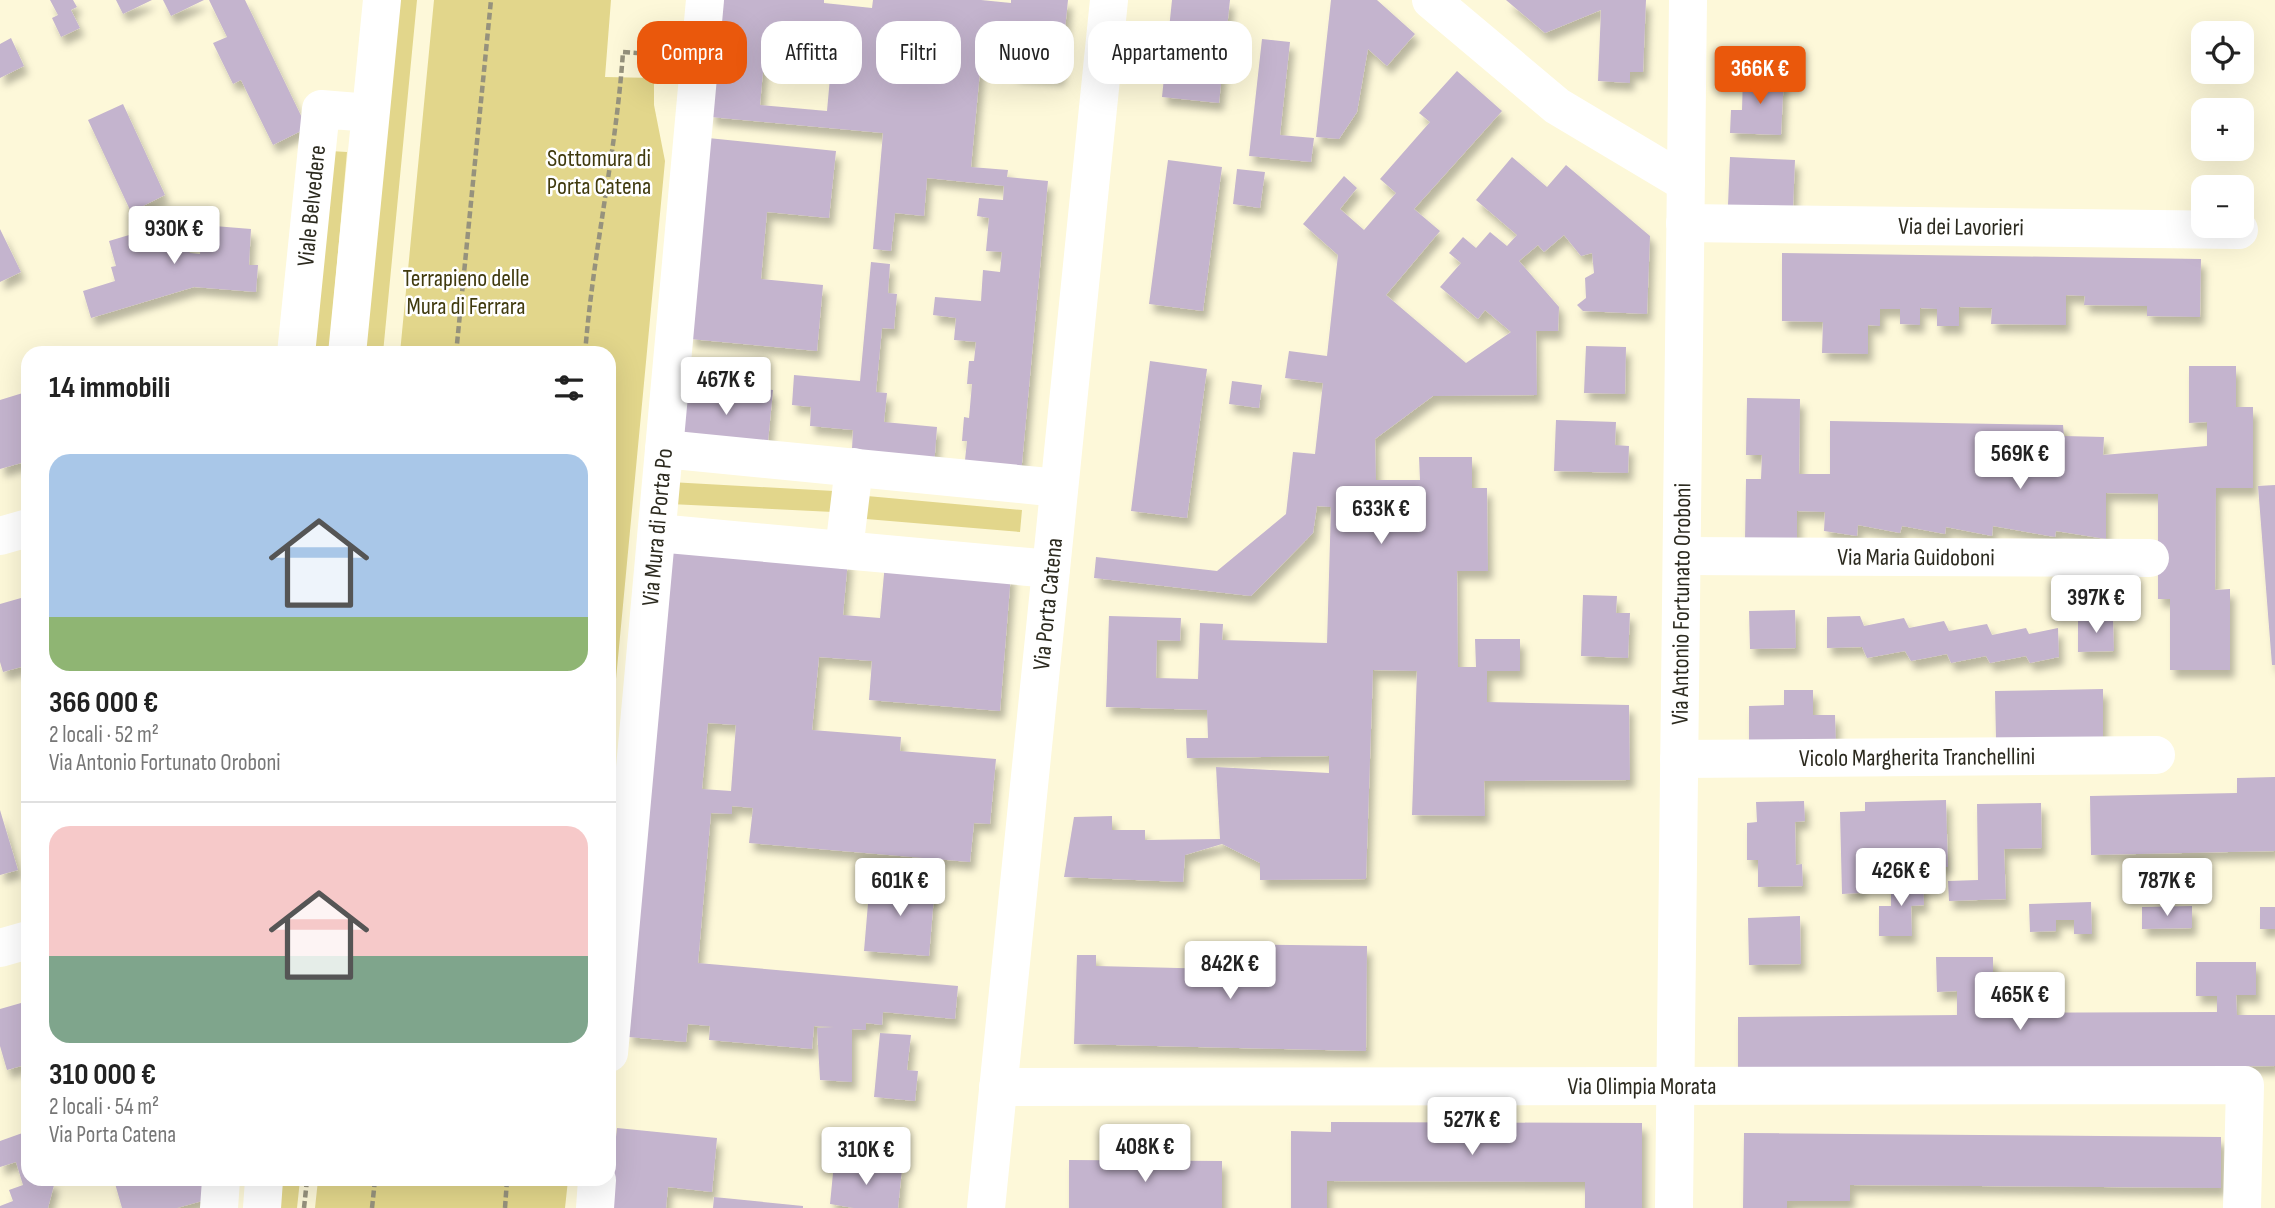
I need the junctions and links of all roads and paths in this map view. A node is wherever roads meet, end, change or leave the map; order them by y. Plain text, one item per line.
1 (382, 0) edge
2 (491, 0) edge
3 (705, 0) edge
4 (1109, 0) edge
5 (1431, 0) edge
6 (1688, 0) edge
7 (703, 21) edge
8 (637, 53) edge
9 (698, 84) edge
10 (370, 113) junction
11 (1686, 183) junction
12 (1685, 223) junction
13 (2191, 229) edge
14 (297, 346) edge
15 (348, 346) edge
16 (457, 346) edge
17 (586, 346) edge
18 (664, 449) junction
19 (853, 467) junction
20 (1059, 488) junction
21 (21, 530) edge
22 (657, 533) junction
23 (0, 536) edge
24 (844, 550) junction
25 (1682, 556) junction
26 (2150, 558) dead end
27 (1051, 569) junction
28 (2156, 755) dead end
29 (1679, 759) junction
30 (21, 942) edge
31 (0, 948) edge
32 (616, 977) edge
33 (1676, 1086) junction
34 (998, 1087) junction
35 (221, 1186) edge
36 (263, 1186) edge
37 (306, 1186) edge
38 (374, 1186) edge
39 (507, 1186) edge
40 (597, 1186) edge
41 (219, 1208) edge
42 (261, 1208) edge
43 (304, 1208) edge
44 (372, 1208) edge
45 (505, 1208) edge
46 (595, 1208) edge
47 (986, 1208) edge
48 (1674, 1208) edge
49 (2242, 1208) edge

1 - 10 street, Viale Belvedere
2 - 16 path
3 - 7 street, Via Mura di Porta Po
4 - 20 street, Via Porta Catena
5 - 11 street
6 - 11 street, Via Antonio Fortunato Oroboni
8 - 17 path
9 - 18 street, Via Mura di Porta Po
10 - 14 street, Viale Belvedere
10 - 15 street, Viale Belvedere
11 - 12 street, Via Antonio Fortunato Oroboni
12 - 13 street, Via dei Lavorieri
12 - 25 street, Via Antonio Fortunato Oroboni
18 - 19 street
18 - 22 street, Via Mura di Porta Po
19 - 20 street
19 - 24 street
20 - 27 street, Via Porta Catena
21 - 23 street
22 - 24 street
22 - 32 street, Via Mura di Porta Po
24 - 27 street
25 - 26 street, Via Maria Guidoboni
25 - 29 street, Via Antonio Fortunato Oroboni
27 - 34 street, Via Porta Catena
28 - 29 street, Vicolo Margherita Tranchellini
29 - 33 street, Via Antonio Fortunato Oroboni
30 - 31 street
33 - 34 street, Via Olimpia Morata
33 - 48 street, Via Antonio Fortunato Oroboni
33 - 49 street, Via Olimpia Morata
34 - 47 street, Via Porta Catena
35 - 41 street
36 - 42 street
37 - 43 path
38 - 44 path
39 - 45 path
40 - 46 street

